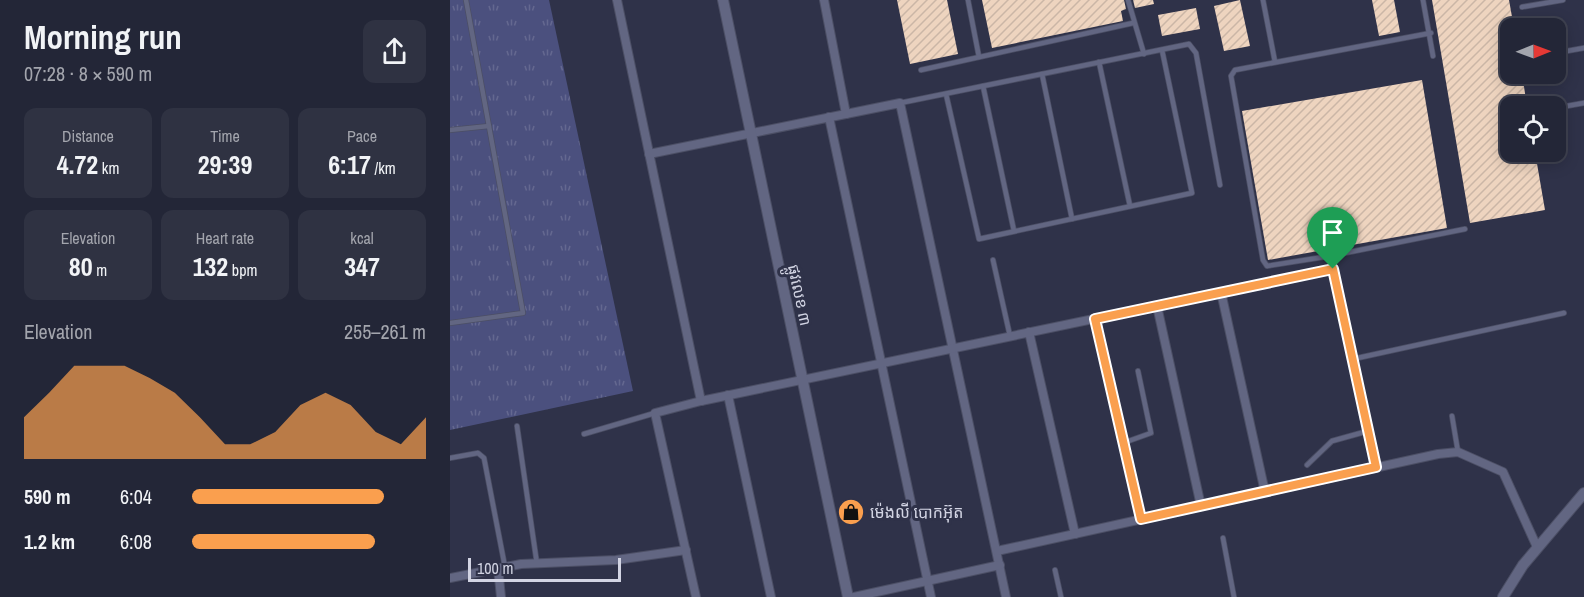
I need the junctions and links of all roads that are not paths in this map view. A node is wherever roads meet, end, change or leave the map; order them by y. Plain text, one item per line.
1 (466, 0) edge
2 (617, 0) edge
3 (723, 0) edge
4 (824, 0) edge
5 (968, 0) edge
6 (1128, 0) edge
7 (1263, 0) edge
8 (1423, 0) edge
9 (1563, 0) edge
10 (1522, 7) dead end
11 (1133, 23) junction
12 (1431, 33) junction
13 (1584, 48) edge
14 (1162, 50) junction
15 (1566, 51) edge
16 (1144, 54) junction
17 (1433, 56) dead end
18 (979, 57) junction
19 (1099, 62) junction
20 (1275, 62) junction
21 (921, 70) dead end
22 (1042, 74) junction
23 (983, 86) junction
24 (946, 93) junction
25 (900, 103) junction
26 (1584, 103) edge
27 (1566, 106) edge
28 (846, 114) junction
29 (829, 117) junction
30 (489, 126) junction
31 (450, 130) edge
32 (750, 133) junction
33 (649, 154) junction
34 (1220, 185) dead end
35 (1130, 206) junction
36 (1072, 219) junction
37 (1465, 228) dead end
38 (1014, 231) junction
39 (1330, 256) junction
40 (993, 260) dead end
41 (1333, 269) junction
42 (1221, 292) junction
43 (1157, 306) junction
44 (1564, 313) dead end
45 (1095, 319) junction
46 (450, 323) edge
47 (1029, 332) junction
48 (1010, 336) junction
49 (954, 348) junction
50 (1353, 359) junction
51 (881, 363) junction
52 (1138, 371) dead end
53 (802, 380) junction
54 (728, 395) junction
55 (701, 401) junction
56 (655, 413) junction
57 (1452, 416) dead end
58 (517, 426) dead end
59 (1368, 431) junction
60 (584, 434) dead end
61 (1123, 443) junction
62 (1458, 452) junction
63 (450, 458) edge
64 (1308, 465) dead end
65 (1376, 467) junction
66 (1265, 492) junction
67 (1584, 493) edge
68 (1201, 506) junction
69 (1141, 519) junction
70 (1075, 534) junction
71 (1223, 538) dead end
72 (1537, 547) junction
73 (686, 550) junction
74 (997, 551) junction
75 (537, 564) junction
76 (1000, 566) junction
77 (501, 567) junction
78 (1055, 570) dead end
79 (450, 578) edge
80 (927, 581) junction
81 (501, 597) edge
82 (696, 597) edge
83 (771, 597) edge
84 (848, 597) edge
85 (854, 597) edge
86 (931, 597) edge
87 (1006, 597) edge
88 (1061, 597) edge
89 (1234, 597) edge
90 (1503, 597) edge

1 - 30 lane
2 - 33 street
3 - 32 street, ផ្លូវលេខ ៣
4 - 28 street
5 - 18 lane
6 - 11 lane
7 - 20 lane
8 - 12 lane
9 - 10 lane
11 - 16 lane
11 - 18 lane
12 - 17 lane
12 - 20 lane
13 - 15 lane
14 - 16 lane
14 - 34 lane
14 - 35 lane
16 - 19 lane
18 - 21 lane
19 - 22 lane
19 - 35 lane
20 - 39 lane
22 - 23 lane
22 - 36 lane
23 - 24 lane
23 - 38 lane
24 - 25 lane
24 - 38 lane
25 - 28 street
25 - 49 street
26 - 27 lane
28 - 29 street
29 - 32 street
29 - 51 street
30 - 31 lane
30 - 46 lane
32 - 33 street
32 - 53 street, ផ្លូវលេខ ៣
33 - 55 street
35 - 36 lane
36 - 38 lane
37 - 39 lane
39 - 41 lane
40 - 48 lane
41 - 42 street
41 - 50 street
42 - 43 street
42 - 66 street
43 - 45 street
43 - 68 street
44 - 50 lane
45 - 47 street
45 - 61 street
47 - 48 street
47 - 70 street
48 - 49 street
49 - 51 street
49 - 74 street
50 - 59 street
51 - 53 street
51 - 80 street
52 - 61 lane
53 - 54 street
53 - 84 street, ផ្លូវលេខ ៣
54 - 55 street
54 - 83 street
55 - 56 street
56 - 60 lane
56 - 73 street
57 - 62 lane
58 - 75 lane
59 - 64 lane
59 - 65 street
61 - 69 street
62 - 65 street
62 - 72 street
63 - 77 lane
65 - 66 street
66 - 68 street
67 - 72 street
68 - 69 street
69 - 70 street
70 - 74 street
71 - 89 lane
72 - 90 street
73 - 75 street
73 - 82 street
74 - 76 street
75 - 77 street
76 - 80 street
76 - 87 street
77 - 79 street
77 - 81 street
78 - 88 lane
80 - 85 street
80 - 86 street

